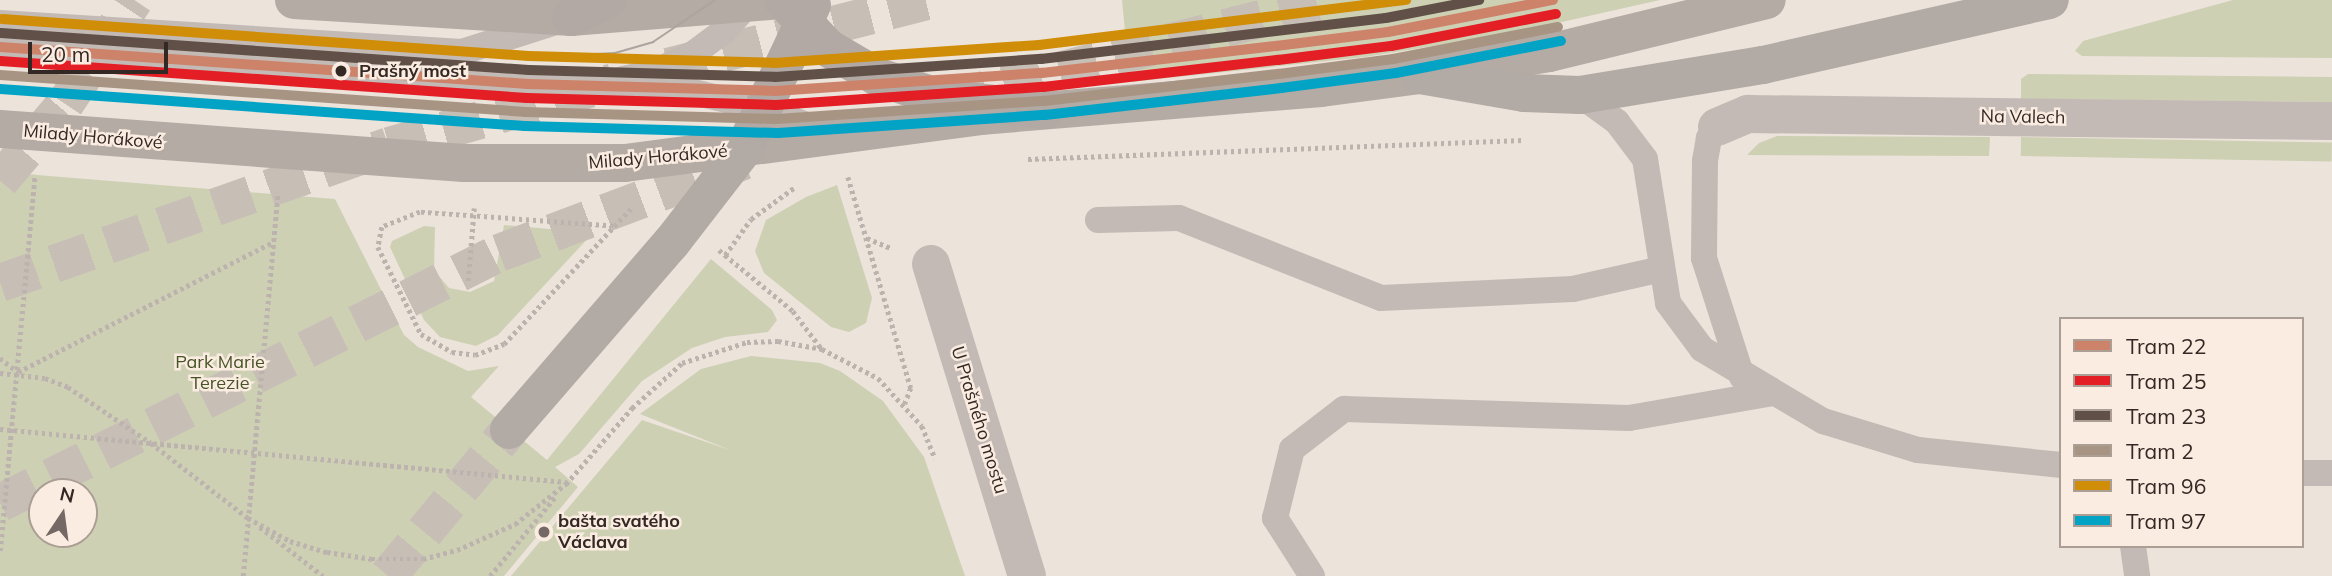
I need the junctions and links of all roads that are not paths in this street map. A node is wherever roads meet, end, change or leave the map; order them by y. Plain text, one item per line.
1 (294, 0) edge
2 (607, 0) edge
3 (1767, 0) edge
4 (2050, 0) edge
5 (782, 4) edge
6 (571, 17) junction
7 (0, 23) edge
8 (0, 47) edge
9 (1420, 75) junction
10 (538, 84) junction
11 (1580, 95) junction
12 (765, 109) junction
13 (1045, 110) junction
14 (2332, 121) edge
15 (1717, 127) joint
16 (0, 129) edge
17 (744, 149) junction
18 (843, 155) junction
19 (1098, 220) dead end
20 (931, 264) dead end
21 (1662, 269) junction
22 (1742, 377) junction
23 (1772, 393) junction
24 (509, 430) tunnel mouth
25 (2059, 465) edge
26 (2304, 473) edge
27 (2332, 473) edge
28 (2133, 548) edge
29 (1027, 576) edge
30 (1312, 576) edge
31 (2137, 576) edge

1 - 6 main road
2 - 6 main road
3 - 9 main road, Milady Horákové
4 - 11 highway
5 - 6 main road
5 - 10 lane
5 - 12 main road
5 - 13 main road
6 - 7 lane
8 - 10 lane
9 - 11 highway
9 - 13 main road, Milady Horákové
10 - 12 lane
11 - 21 lane
12 - 17 main road
12 - 18 lane
13 - 18 main road, Milady Horákové
14 - 15 street, Na Valech
15 - 22 lane
16 - 17 main road, Milady Horákové
17 - 18 main road, Milady Horákové
17 - 24 highway
19 - 21 lane
20 - 29 street, U Prašného mostu
21 - 22 lane
22 - 23 lane
23 - 25 lane
23 - 30 lane
26 - 27 lane
28 - 31 lane

